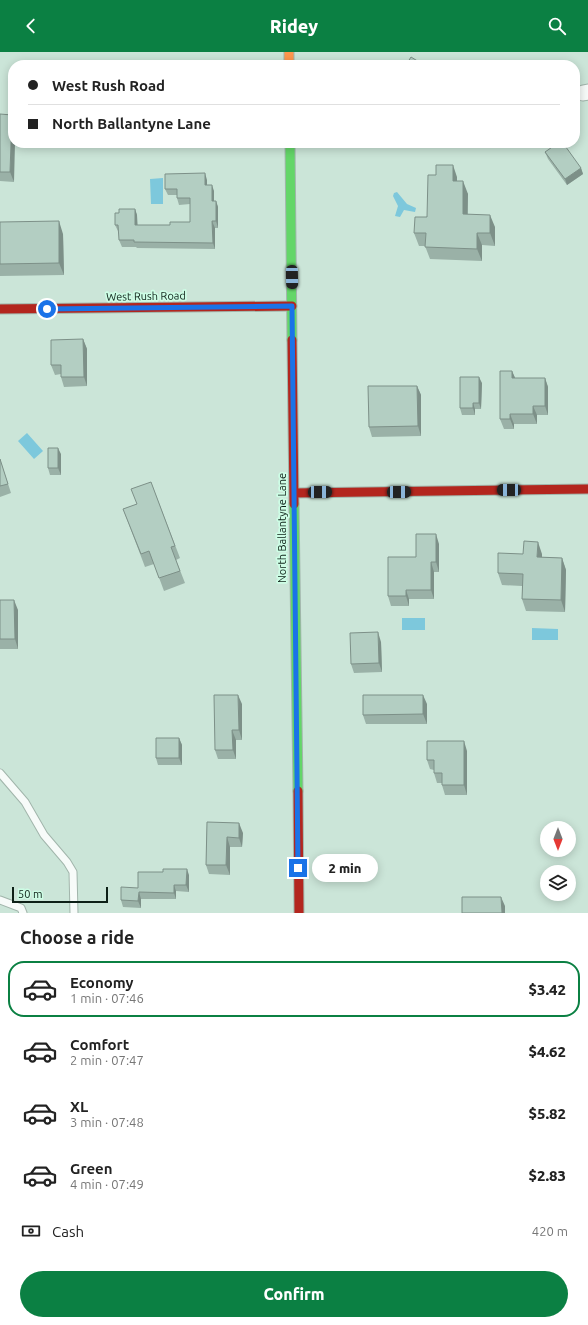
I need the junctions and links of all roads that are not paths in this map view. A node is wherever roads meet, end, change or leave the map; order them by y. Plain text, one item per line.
1 (290, 148) edge
2 (292, 306) junction
3 (0, 309) edge
4 (588, 489) edge
5 (294, 493) junction
6 (0, 773) edge
7 (0, 900) edge
8 (23, 913) edge
9 (74, 913) edge
10 (299, 913) edge

1 - 2 street, North Ballantyne Lane
2 - 3 street, West Rush Road
2 - 5 street, North Ballantyne Lane
4 - 5 street
5 - 10 street, North Ballantyne Lane
6 - 9 lane
7 - 8 lane

